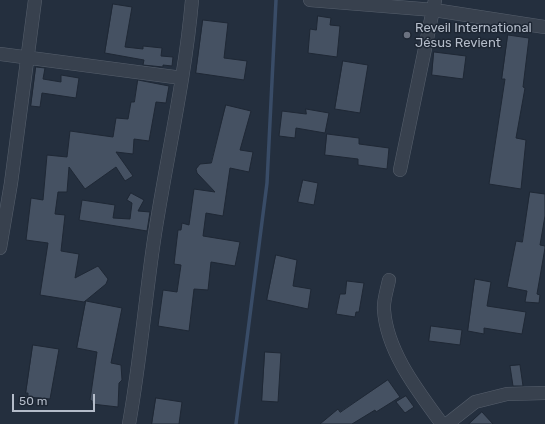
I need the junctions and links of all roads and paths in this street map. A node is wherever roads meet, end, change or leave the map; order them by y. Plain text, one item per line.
1 (35, 0) edge
2 (192, 0) edge
3 (310, 0) edge
4 (435, 5) edge
5 (545, 27) edge
6 (0, 54) edge
7 (27, 58) junction
8 (182, 78) junction
9 (400, 170) dead end
10 (0, 248) edge
11 (388, 280) dead end
12 (545, 393) edge
13 (128, 424) edge
14 (442, 424) edge
15 (447, 424) edge

1 - 7 street
2 - 8 street
3 - 4 street
4 - 5 street
4 - 9 street
6 - 7 street
7 - 8 street
7 - 10 street
8 - 13 street
11 - 14 street
12 - 15 street

